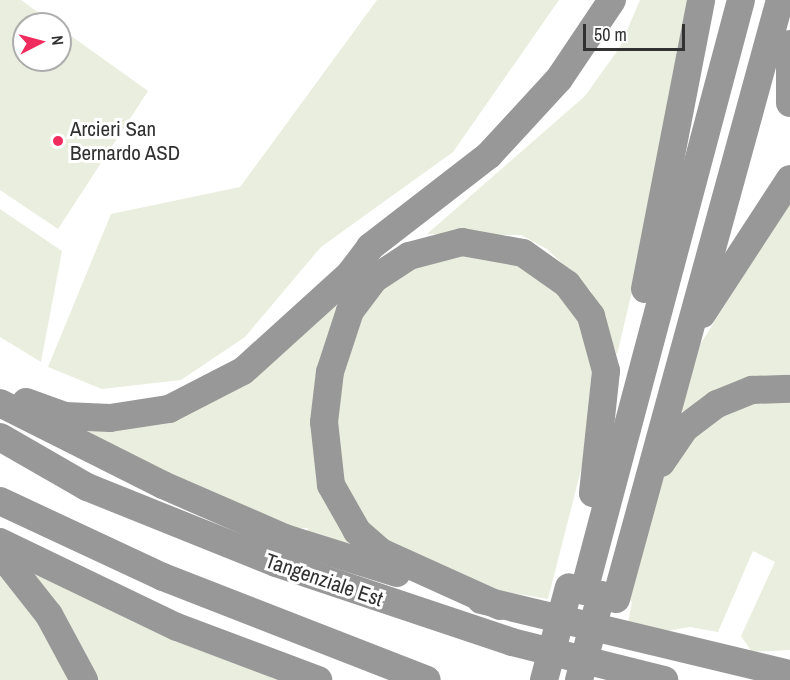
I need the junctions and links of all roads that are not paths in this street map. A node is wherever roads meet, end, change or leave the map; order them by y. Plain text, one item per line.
1 (612, 0) edge
2 (630, 0) edge
3 (701, 0) edge
4 (724, 0) edge
5 (741, 0) edge
6 (763, 0) edge
7 (780, 0) edge
8 (790, 44) edge
9 (790, 103) edge
10 (789, 182) edge
11 (351, 274) junction
12 (645, 289) junction
13 (683, 354) junction
14 (790, 389) edge
15 (0, 393) edge
16 (0, 403) edge
17 (0, 437) edge
18 (593, 493) junction
19 (0, 501) edge
20 (640, 508) junction
21 (0, 542) edge
22 (0, 553) edge
23 (592, 593) junction
24 (500, 606) junction
25 (575, 624) junction
26 (710, 657) junction
27 (790, 661) edge
28 (790, 674) edge
29 (84, 680) edge
30 (318, 680) edge
31 (427, 680) edge
32 (544, 680) edge
33 (561, 680) edge
34 (579, 680) edge
35 (596, 680) edge
36 (664, 680) edge

1 - 11 highway
2 - 11 highway
3 - 12 highway
4 - 12 highway
5 - 23 highway
6 - 23 highway
7 - 13 highway
8 - 9 highway
10 - 13 highway
11 - 15 highway
12 - 18 highway
13 - 20 highway
14 - 20 highway
16 - 24 highway
17 - 36 highway, Tangenziale Est
18 - 23 highway
18 - 24 highway
19 - 31 highway
20 - 23 highway
21 - 30 highway
22 - 29 highway
23 - 25 highway
23 - 32 highway, bridge
23 - 34 highway, bridge
23 - 35 highway
24 - 25 highway
25 - 26 highway
25 - 33 highway
26 - 27 highway
26 - 28 highway

